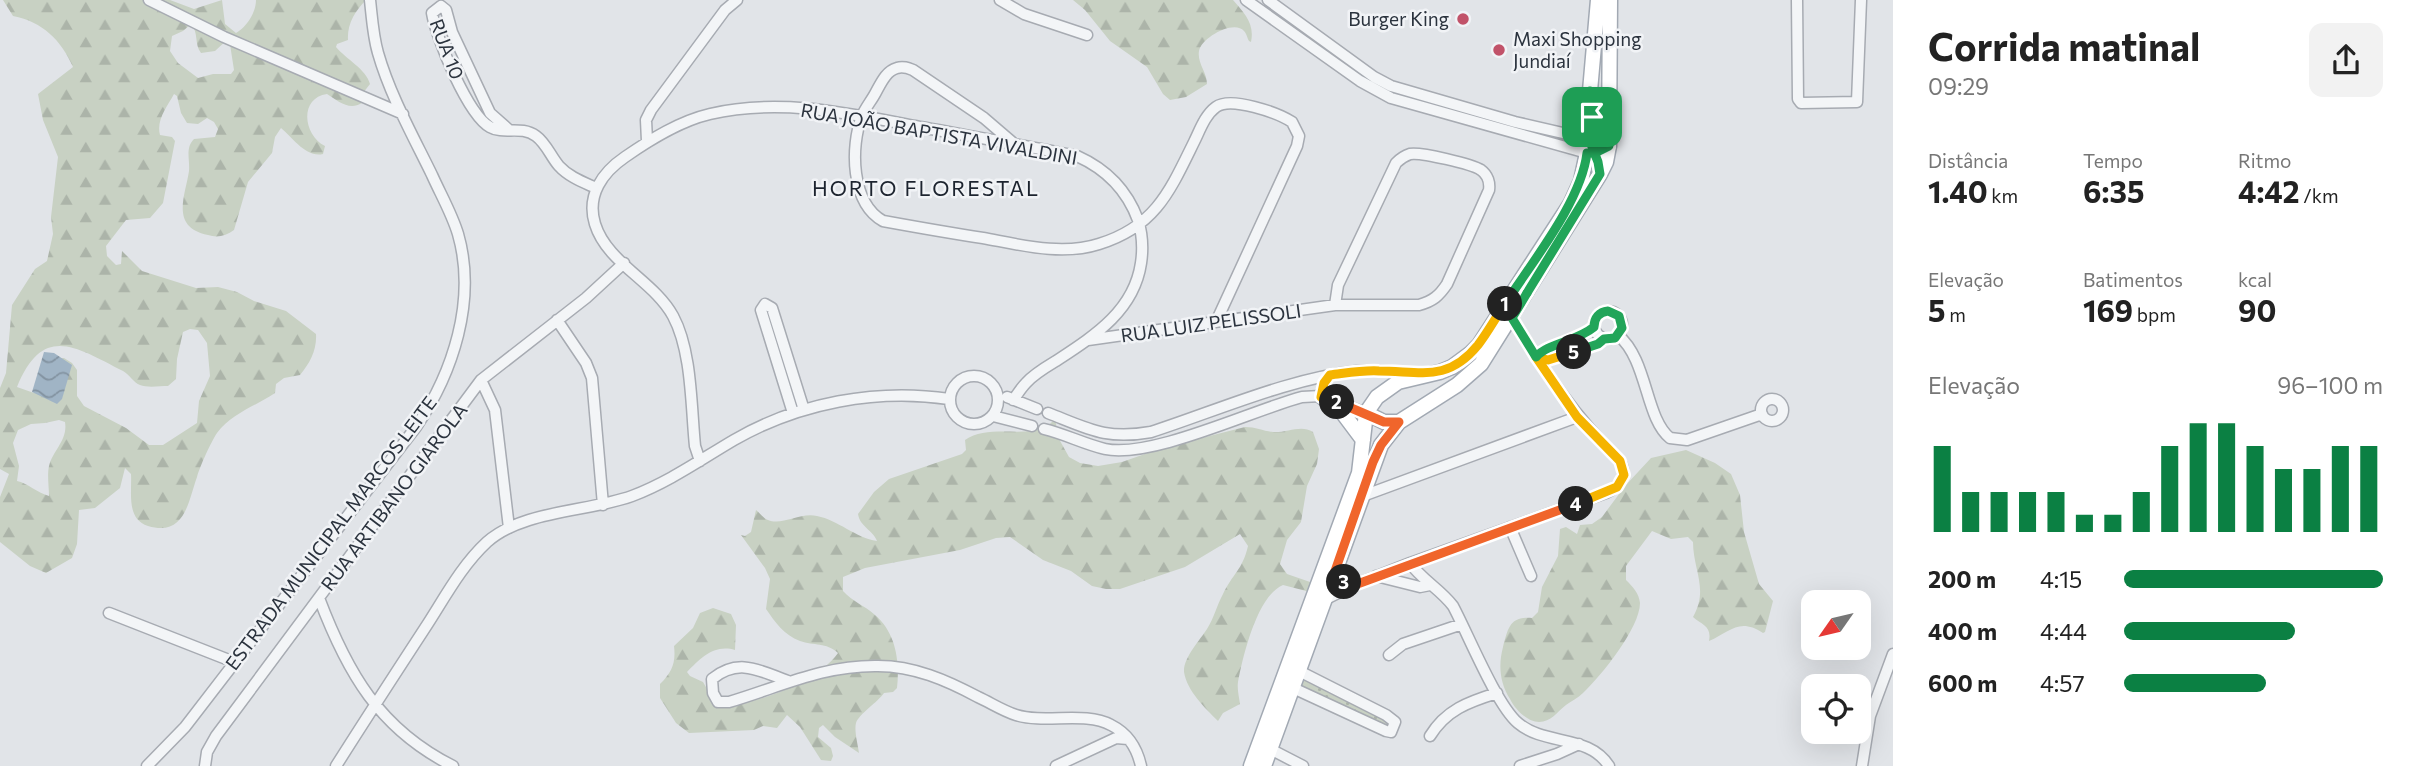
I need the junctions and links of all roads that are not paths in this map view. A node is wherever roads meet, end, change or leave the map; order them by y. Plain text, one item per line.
1 (149, 0) edge
2 (370, 0) edge
3 (737, 0) edge
4 (1000, 0) edge
5 (1245, 0) edge
6 (1268, 0) edge
7 (1598, 0) edge
8 (1610, 0) edge
9 (1797, 0) edge
10 (1861, 0) edge
11 (1286, 13) junction
12 (1087, 35) dead end
13 (1294, 35) junction
14 (1360, 81) junction
15 (1391, 86) junction
16 (1590, 91) junction
17 (403, 114) junction
18 (862, 116) junction
19 (1609, 116) junction
20 (485, 117) junction
21 (647, 142) junction
22 (1014, 144) junction
23 (1609, 146) junction
24 (1590, 149) junction
25 (1600, 174) junction
26 (596, 188) junction
27 (1140, 226) junction
28 (624, 263) junction
29 (1335, 305) junction
30 (1512, 318) junction
31 (557, 320) junction
32 (1216, 322) junction
33 (1594, 327) junction
34 (1618, 335) junction
35 (1604, 339) junction
36 (1088, 340) junction
37 (1536, 357) junction
38 (1421, 374) junction
39 (1330, 375) junction
40 (481, 380) junction
41 (997, 391) junction
42 (1321, 397) junction
43 (949, 399) junction
44 (1013, 400) junction
45 (1418, 408) junction
46 (1037, 409) dead end
47 (804, 410) junction
48 (793, 413) junction
49 (1048, 413) dead end
50 (1366, 413) junction
51 (1762, 414) dead end
52 (993, 416) junction
53 (1577, 417) junction
54 (1399, 422) junction
55 (1032, 426) dead end
56 (1044, 429) dead end
57 (1363, 440) junction
58 (700, 461) junction
59 (1360, 497) junction
60 (603, 505) junction
61 (1510, 527) junction
62 (509, 528) junction
63 (1410, 563) junction
64 (1334, 574) junction
65 (1376, 576) junction
66 (1531, 576) dead end
67 (1430, 585) junction
68 (1352, 586) junction
69 (319, 598) junction
70 (1324, 600) junction
71 (109, 613) dead end
72 (1462, 624) junction
73 (1893, 654) edge
74 (1389, 655) dead end
75 (234, 662) junction
76 (1299, 671) junction
77 (788, 681) junction
78 (1293, 688) junction
79 (1497, 693) junction
80 (374, 706) junction
81 (1430, 736) dead end
82 (1128, 739) junction
83 (1579, 744) junction
84 (1270, 750) junction
85 (147, 766) edge
86 (205, 766) edge
87 (336, 766) edge
88 (453, 766) edge
89 (1056, 766) edge
90 (1141, 766) edge
91 (1251, 766) edge
92 (1264, 766) edge
93 (1303, 766) edge
94 (1520, 766) edge
95 (1609, 766) edge
96 (1862, 766) edge

1 - 17 street
2 - 17 street, ESTRADA MUNICIPAL MARCOS LEITE
3 - 21 street
4 - 12 street
5 - 13 street
6 - 11 street
7 - 16 main road
8 - 19 main road
9 - 10 street
11 - 13 street
11 - 15 street
13 - 14 street
14 - 15 street
14 - 24 street
15 - 24 street
16 - 19 main road
16 - 24 main road
17 - 75 street, ESTRADA MUNICIPAL MARCOS LEITE
18 - 21 street, RUA JOÃO BAPTISTA VIVALDINI
18 - 22 street, RUA JOÃO BAPTISTA VIVALDINI
18 - 22 street
18 - 27 street
19 - 23 main road
20 - 20 street, RUA 10
20 - 26 street
21 - 26 street, RUA JOÃO BAPTISTA VIVALDINI
22 - 27 street, RUA JOÃO BAPTISTA VIVALDINI
23 - 24 main road
23 - 25 main road
24 - 25 main road
24 - 38 main road
25 - 30 main road
26 - 28 street
27 - 32 street
27 - 36 street, RUA JOÃO BAPTISTA VIVALDINI
28 - 31 street, RUA ARTIBANO GIAROLA
28 - 58 street
29 - 29 street, RUA LUIZ PELISSOLI
29 - 32 street, RUA LUIZ PELISSOLI
30 - 37 street
30 - 45 main road
31 - 40 street, RUA ARTIBANO GIAROLA
31 - 60 street
32 - 36 street, RUA LUIZ PELISSOLI
33 - 34 street
33 - 35 street
33 - 37 street
34 - 35 street
34 - 51 street
35 - 37 street
36 - 44 street, RUA JOÃO BAPTISTA VIVALDINI
37 - 53 street
38 - 39 street
38 - 45 main road
38 - 50 main road
39 - 42 street
39 - 49 street
40 - 62 street
40 - 69 street, RUA ARTIBANO GIAROLA
41 - 43 street
41 - 44 street
41 - 52 street
42 - 50 street
42 - 56 street
42 - 57 main road
43 - 47 street
43 - 52 street
44 - 46 street
45 - 54 main road
47 - 48 street
47 - 48 street
48 - 58 street
50 - 54 main road
50 - 57 main road
52 - 55 street
53 - 59 street
53 - 61 street
54 - 59 main road
57 - 91 main road
58 - 60 street
59 - 64 main road
60 - 62 street
61 - 63 street
61 - 66 street
62 - 80 street
63 - 65 street
63 - 67 street
64 - 68 street
64 - 70 main road
65 - 67 street
65 - 68 street
67 - 72 street
68 - 70 street
69 - 80 street
69 - 86 street, RUA ARTIBANO GIAROLA
70 - 76 main road
71 - 75 street
72 - 74 street
72 - 79 street
73 - 96 street
75 - 85 street, ESTRADA MUNICIPAL MARCOS LEITE
76 - 78 main road
76 - 78 street
77 - 77 street
77 - 82 street
78 - 84 main road
79 - 81 street
79 - 83 street
80 - 87 street
80 - 88 street
82 - 89 street
82 - 90 street
83 - 94 street
83 - 95 street
84 - 92 main road
84 - 93 street

